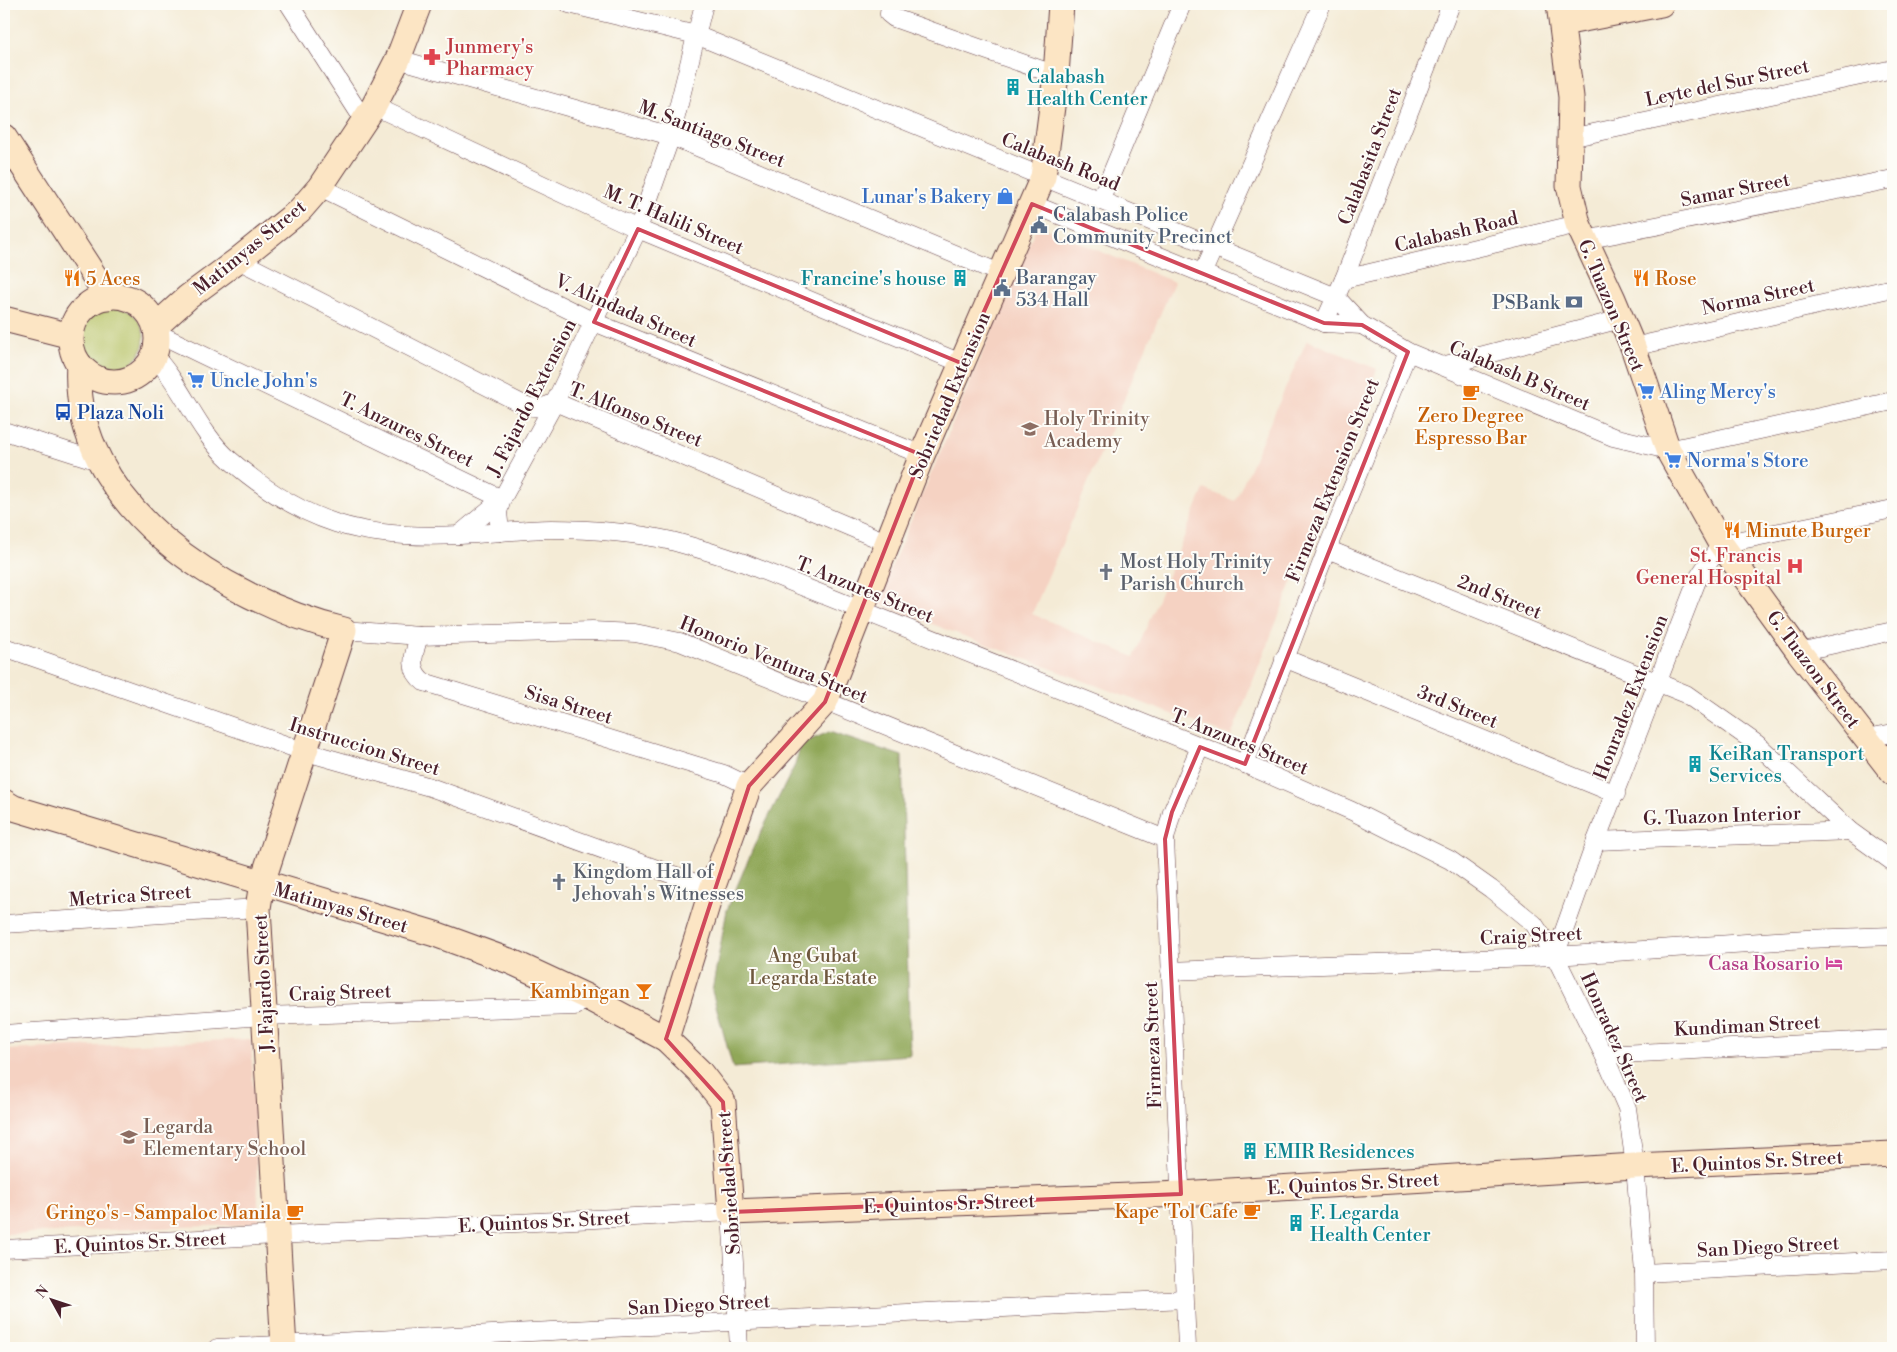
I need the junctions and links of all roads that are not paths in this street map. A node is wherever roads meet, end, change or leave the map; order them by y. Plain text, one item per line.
1 (289, 4) edge
2 (418, 4) edge
3 (569, 4) edge
4 (704, 4) edge
5 (890, 4) edge
6 (1061, 4) edge
7 (1182, 4) edge
8 (1322, 4) edge
9 (1451, 4) edge
10 (1661, 4) edge
11 (1561, 14) edge
12 (696, 35) junction
13 (398, 59) junction
14 (1893, 69) edge
15 (1056, 75) junction
16 (369, 114) junction
17 (671, 136) junction
18 (4, 137) edge
19 (1570, 138) junction
20 (1043, 177) junction
21 (1893, 179) edge
22 (320, 187) junction
23 (1101, 199) junction
24 (1032, 204) junction
25 (638, 229) junction
26 (1581, 232) junction
27 (1214, 246) junction
28 (238, 260) junction
29 (1002, 274) junction
30 (1202, 274) junction
31 (1344, 279) junction
32 (1893, 288) edge
33 (108, 297) junction
34 (1336, 297) junction
35 (4, 319) edge
36 (1621, 319) junction
37 (594, 322) junction
38 (1324, 323) junction
39 (1362, 325) junction
40 (71, 336) junction
41 (156, 338) junction
42 (1632, 347) junction
43 (1408, 352) junction
44 (961, 363) junction
45 (79, 364) junction
46 (1442, 366) junction
47 (1893, 401) edge
48 (555, 402) junction
49 (4, 431) edge
50 (1668, 450) junction
51 (922, 455) junction
52 (98, 461) junction
53 (502, 498) junction
54 (1893, 509) edge
55 (500, 532) junction
56 (459, 535) junction
57 (888, 542) junction
58 (1721, 544) junction
59 (1327, 549) junction
60 (861, 609) junction
61 (344, 630) junction
62 (1893, 631) edge
63 (419, 636) junction
64 (4, 648) edge
65 (1798, 652) junction
66 (1284, 658) junction
67 (1658, 683) junction
68 (825, 702) junction
69 (1893, 733) edge
70 (1867, 738) junction
71 (1200, 747) junction
72 (303, 751) junction
73 (1245, 764) junction
74 (1893, 773) edge
75 (749, 786) junction
76 (1616, 794) junction
77 (7, 806) edge
78 (1850, 831) junction
79 (1165, 839) junction
80 (1596, 841) junction
81 (1893, 862) edge
82 (262, 884) junction
83 (712, 888) junction
84 (258, 908) junction
85 (4, 924) edge
86 (1893, 936) edge
87 (1556, 956) junction
88 (1170, 970) junction
89 (585, 996) junction
90 (264, 1016) junction
91 (4, 1034) edge
92 (666, 1039) junction
93 (1893, 1039) edge
94 (1604, 1055) junction
95 (1893, 1154) edge
96 (1635, 1166) junction
97 (1182, 1194) junction
98 (731, 1212) junction
99 (278, 1234) junction
100 (4, 1249) edge
101 (1893, 1260) edge
102 (1644, 1273) junction
103 (1184, 1299) junction
104 (738, 1323) junction
105 (284, 1346) edge
106 (217, 1348) edge
107 (739, 1348) edge
108 (1187, 1348) edge
109 (1645, 1348) edge

1 - 16 street
2 - 13 street, Matimyas Street
3 - 12 street, Calabash Road
4 - 12 street, J. Fajardo Extension
5 - 15 street
6 - 15 street, Sobriedad Extension
7 - 23 street
8 - 27 street
9 - 31 street, Calabasita Street
10 - 11 street
11 - 19 street, G. Tuazon Street
12 - 17 street, J. Fajardo Extension
12 - 20 street, Calabash Road
13 - 16 street, Matimyas Street
13 - 17 street, M. Santiago Street
14 - 19 street, Leyte del Sur Street
15 - 20 street, Sobriedad Extension
16 - 22 street, Matimyas Street
16 - 25 street, M. T. Halili Street
17 - 25 street, J. Fajardo Extension
17 - 29 street, M. Santiago Street
18 - 33 street
19 - 26 street, G. Tuazon Street
20 - 23 street, Calabash Road
20 - 24 street, Sobriedad Extension
21 - 26 street, Samar Street
22 - 28 street, Matimyas Street
22 - 37 street, V. Alindada Street
23 - 27 street, Calabash Road
24 - 29 street, Sobriedad Extension
24 - 30 street
25 - 37 street, J. Fajardo Extension
25 - 44 street, M. T. Halili Street
26 - 31 street, Calabash Road
26 - 36 street, G. Tuazon Street
27 - 30 street
27 - 34 street, Calabash Road
28 - 41 street, Matimyas Street
28 - 48 street, T. Alfonso Street
29 - 44 street, Sobriedad Extension
30 - 38 street
31 - 34 street, Calabasita Street
32 - 42 street, Norma Street
33 - 40 street
33 - 41 street
34 - 38 street, Calabasita Street
34 - 39 street, Calabash Road
35 - 40 street
36 - 42 street, G. Tuazon Street
36 - 46 street
37 - 48 street, J. Fajardo Extension
37 - 51 street, V. Alindada Street
38 - 39 street
39 - 43 street, Calabash B Street
40 - 45 street
41 - 45 street
41 - 53 street, T. Anzures Street
41 - 56 street, T. Anzures Street
42 - 50 street, G. Tuazon Street
43 - 46 street, Calabash B Street
43 - 59 street, Firmeza Extension Street
44 - 51 street, Sobriedad Extension
45 - 52 street
46 - 50 street, Calabash B Street
47 - 50 street
48 - 53 street, J. Fajardo Extension
48 - 57 street, T. Alfonso Street
49 - 52 street
50 - 58 street, G. Tuazon Street
51 - 57 street, Sobriedad Extension
52 - 61 street
53 - 55 street, J. Fajardo Extension
53 - 56 street, J. Fajardo Extension
54 - 58 street
55 - 56 street, T. Anzures Street
55 - 60 street, T. Anzures Street
57 - 60 street, Sobriedad Extension
58 - 65 street, G. Tuazon Street
58 - 67 street, Honradez Extension
59 - 66 street, Firmeza Extension Street
59 - 67 street, 2nd Street
60 - 68 street
60 - 71 street, T. Anzures Street
61 - 63 street, Honorio Ventura Street
61 - 72 street, J. Fajardo Street
62 - 65 street
63 - 68 street, Honorio Ventura Street
63 - 75 street, Sisa Street
64 - 72 street, Instruccion Street
65 - 70 street, G. Tuazon Street
66 - 73 street, Firmeza Extension Street
66 - 76 street, 3rd Street
67 - 76 street, Honradez Extension
67 - 78 street, G. Tuazon Interior
68 - 75 street
68 - 79 street, Honorio Ventura Street
69 - 70 street
70 - 74 street, G. Tuazon Street
71 - 73 street, T. Anzures Street
71 - 79 street, Firmeza Street
72 - 82 street, J. Fajardo Street
72 - 83 street, Instruccion Street
73 - 87 street, T. Anzures Street
75 - 83 street
76 - 80 street, Honradez Extension
77 - 82 street, Matimyas Street
78 - 80 street, G. Tuazon Interior
78 - 81 street, G. Tuazon Interior
79 - 88 street, Firmeza Street
80 - 87 street
82 - 84 street, J. Fajardo Street
82 - 89 street, Matimyas Street
83 - 92 street
84 - 85 street, Metrica Street
84 - 90 street, J. Fajardo Street
86 - 87 street, Craig Street
87 - 88 street, Craig Street
87 - 94 street, Honradez Street
88 - 97 street, Firmeza Street
89 - 90 street, Craig Street
89 - 92 street, Matimyas Street
90 - 91 street, Craig Street
90 - 99 street, J. Fajardo Street
92 - 98 street, Sobriedad Street
93 - 94 street, Kundiman Street
94 - 96 street, Honradez Street
95 - 96 street, E. Quintos Sr. Street
96 - 97 street, E. Quintos Sr. Street
96 - 102 street, Honradez Street
97 - 98 street, E. Quintos Sr. Street
97 - 103 street, Firmeza Street
98 - 99 street, E. Quintos Sr. Street
98 - 104 street, Sobriedad Street
99 - 100 street, E. Quintos Sr. Street
99 - 105 street, J. Fajardo Street
101 - 102 street, San Diego Street
102 - 109 street, Honradez Street
103 - 104 street, San Diego Street
103 - 108 street, Firmeza Street
104 - 105 street, San Diego Street
104 - 107 street, Sobriedad Street
105 - 106 street, San Diego Street

